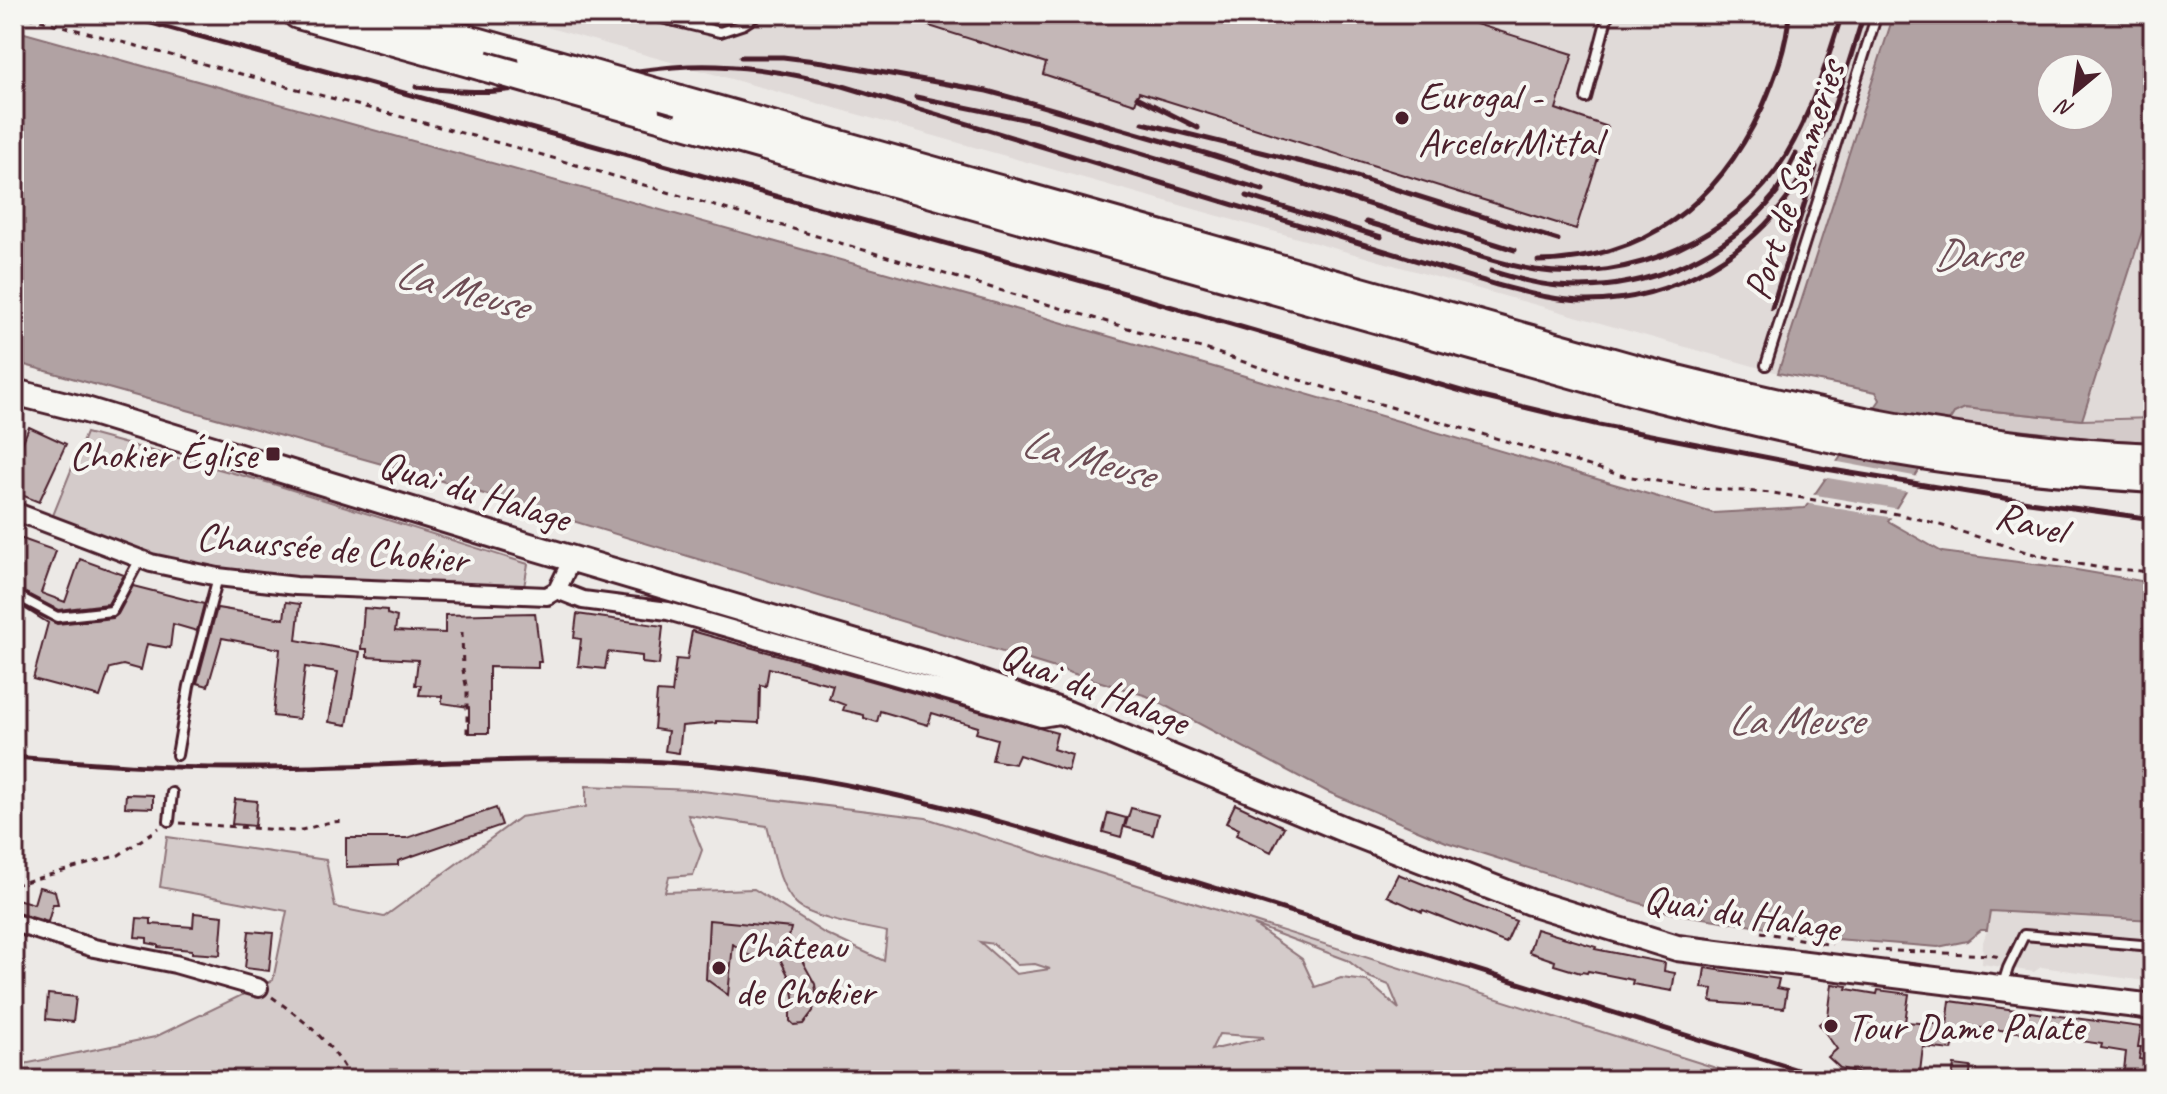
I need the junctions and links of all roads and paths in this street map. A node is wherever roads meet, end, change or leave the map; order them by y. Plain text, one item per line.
1 (17, 14) edge
2 (298, 14) edge
3 (377, 14) edge
4 (645, 14) edge
5 (759, 14) edge
6 (1605, 14) edge
7 (1877, 14) edge
8 (1586, 98) dead end
9 (1766, 365) dead end
10 (14, 392) edge
11 (1852, 431) junction
12 (1939, 445) junction
13 (2153, 458) edge
14 (2153, 478) edge
15 (14, 511) edge
16 (140, 558) junction
17 (572, 559) junction
18 (2153, 572) edge
19 (218, 577) junction
20 (557, 590) junction
21 (14, 594) edge
22 (462, 632) dead end
23 (1068, 714) junction
24 (467, 733) dead end
25 (177, 755) dead end
26 (172, 793) dead end
27 (169, 821) junction
28 (346, 822) dead end
29 (14, 885) edge
30 (14, 923) edge
31 (1761, 932) dead end
32 (1838, 946) dead end
33 (2153, 946) edge
34 (1864, 950) dead end
35 (2012, 960) junction
36 (259, 988) joint
37 (2002, 988) junction
38 (2153, 1007) edge
39 (351, 1080) edge

1 - 18 path, Ravel
2 - 11 highway, bridge
3 - 11 highway, bridge
4 - 5 lane
6 - 8 lane
7 - 9 lane, Port de Semmeries
10 - 17 main road, Quai du Halage
11 - 12 highway
12 - 13 highway
12 - 14 highway
15 - 16 street, Chaussée de Chokier
16 - 19 street, Chaussée de Chokier
16 - 21 lane
17 - 20 street
17 - 23 main road, Quai du Halage
19 - 20 street, Chaussée de Chokier
19 - 25 lane
20 - 23 street, Chaussée de Chokier
22 - 24 path
23 - 37 main road, Quai du Halage
26 - 27 lane
27 - 28 path
27 - 29 path
30 - 36 street
31 - 32 path
33 - 35 lane
34 - 35 path
35 - 37 lane
36 - 39 path
37 - 38 main road, Quai du Halage

